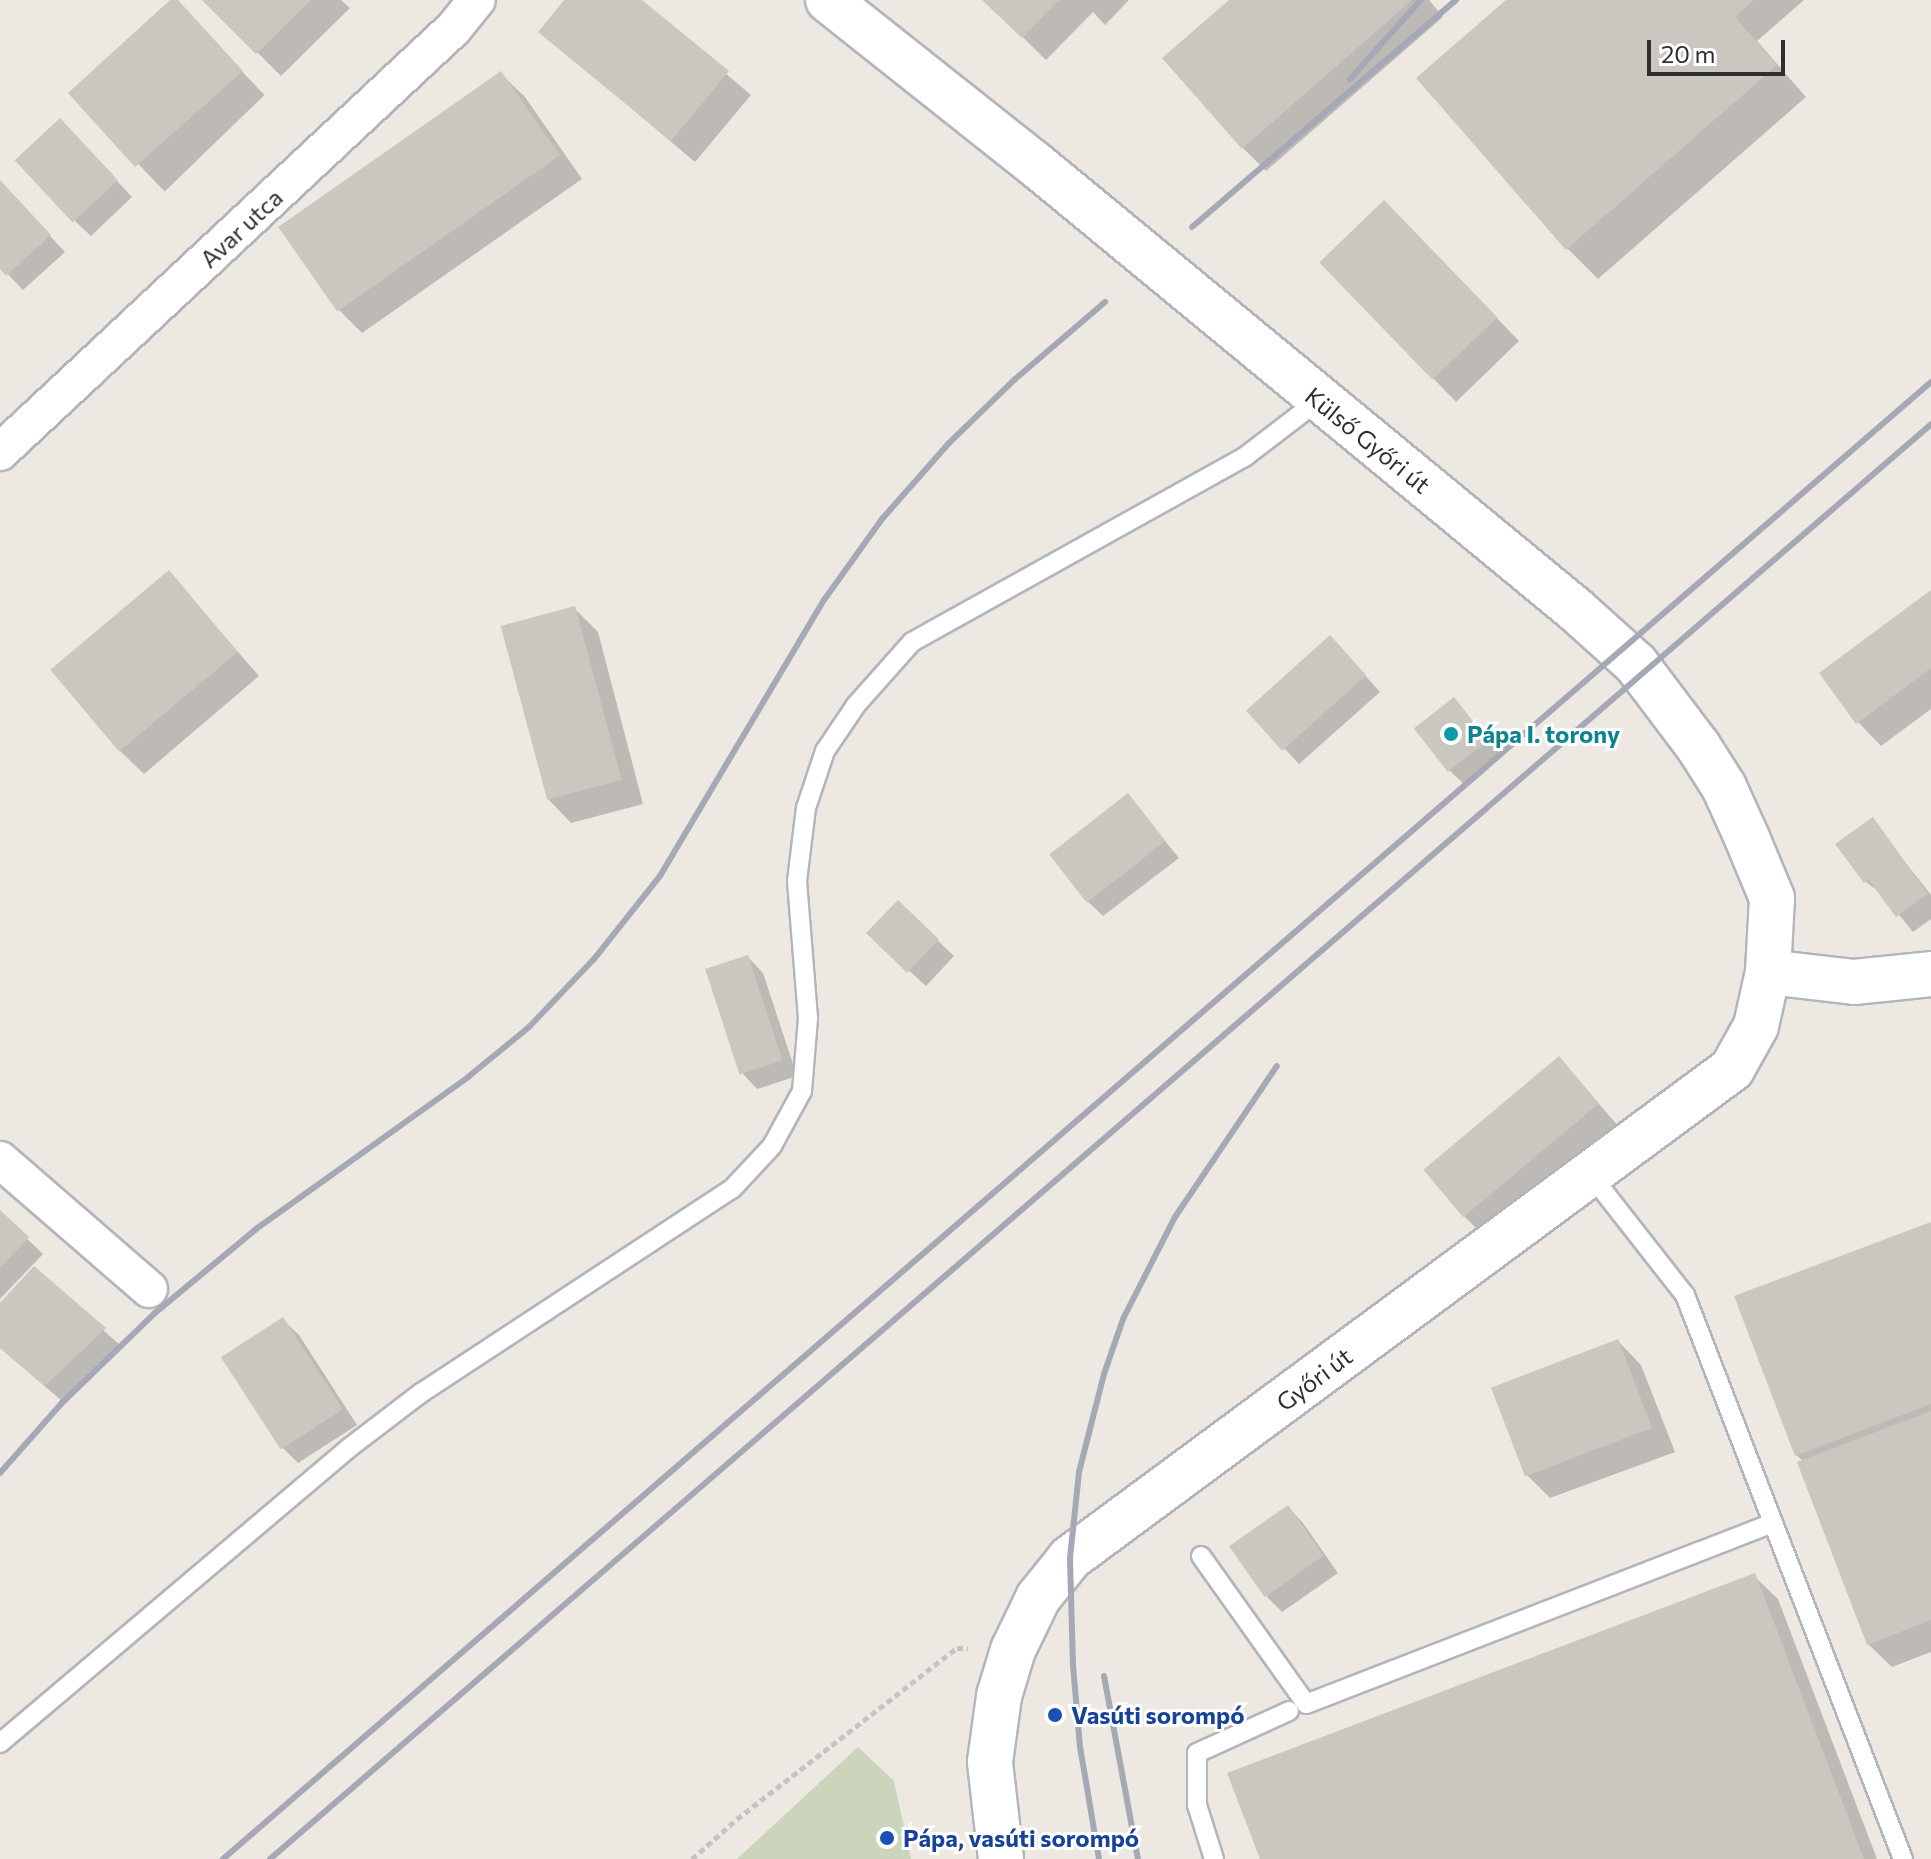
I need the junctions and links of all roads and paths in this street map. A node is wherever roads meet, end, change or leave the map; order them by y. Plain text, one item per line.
1 (477, 0) edge
2 (828, 0) edge
3 (1319, 400) junction
4 (0, 452) edge
5 (1768, 972) junction
6 (1931, 974) edge
7 (0, 1160) edge
8 (1590, 1174) junction
9 (149, 1289) dead end
10 (1773, 1523) junction
11 (1201, 1556) dead end
12 (1013, 1650) junction
13 (1289, 1711) dead end
14 (0, 1743) edge
15 (692, 1859) edge
16 (1001, 1859) edge
17 (1214, 1859) edge
18 (1903, 1859) edge

1 - 4 street, Avar utca
2 - 3 main road, Külső Győri út
3 - 5 main road, Külső Győri út
3 - 14 lane
5 - 6 main road
5 - 8 main road, Győri út
7 - 9 street
8 - 10 lane
8 - 12 main road, Győri út
10 - 11 lane
10 - 18 lane
12 - 15 path
12 - 16 main road, Győri út
13 - 17 lane

